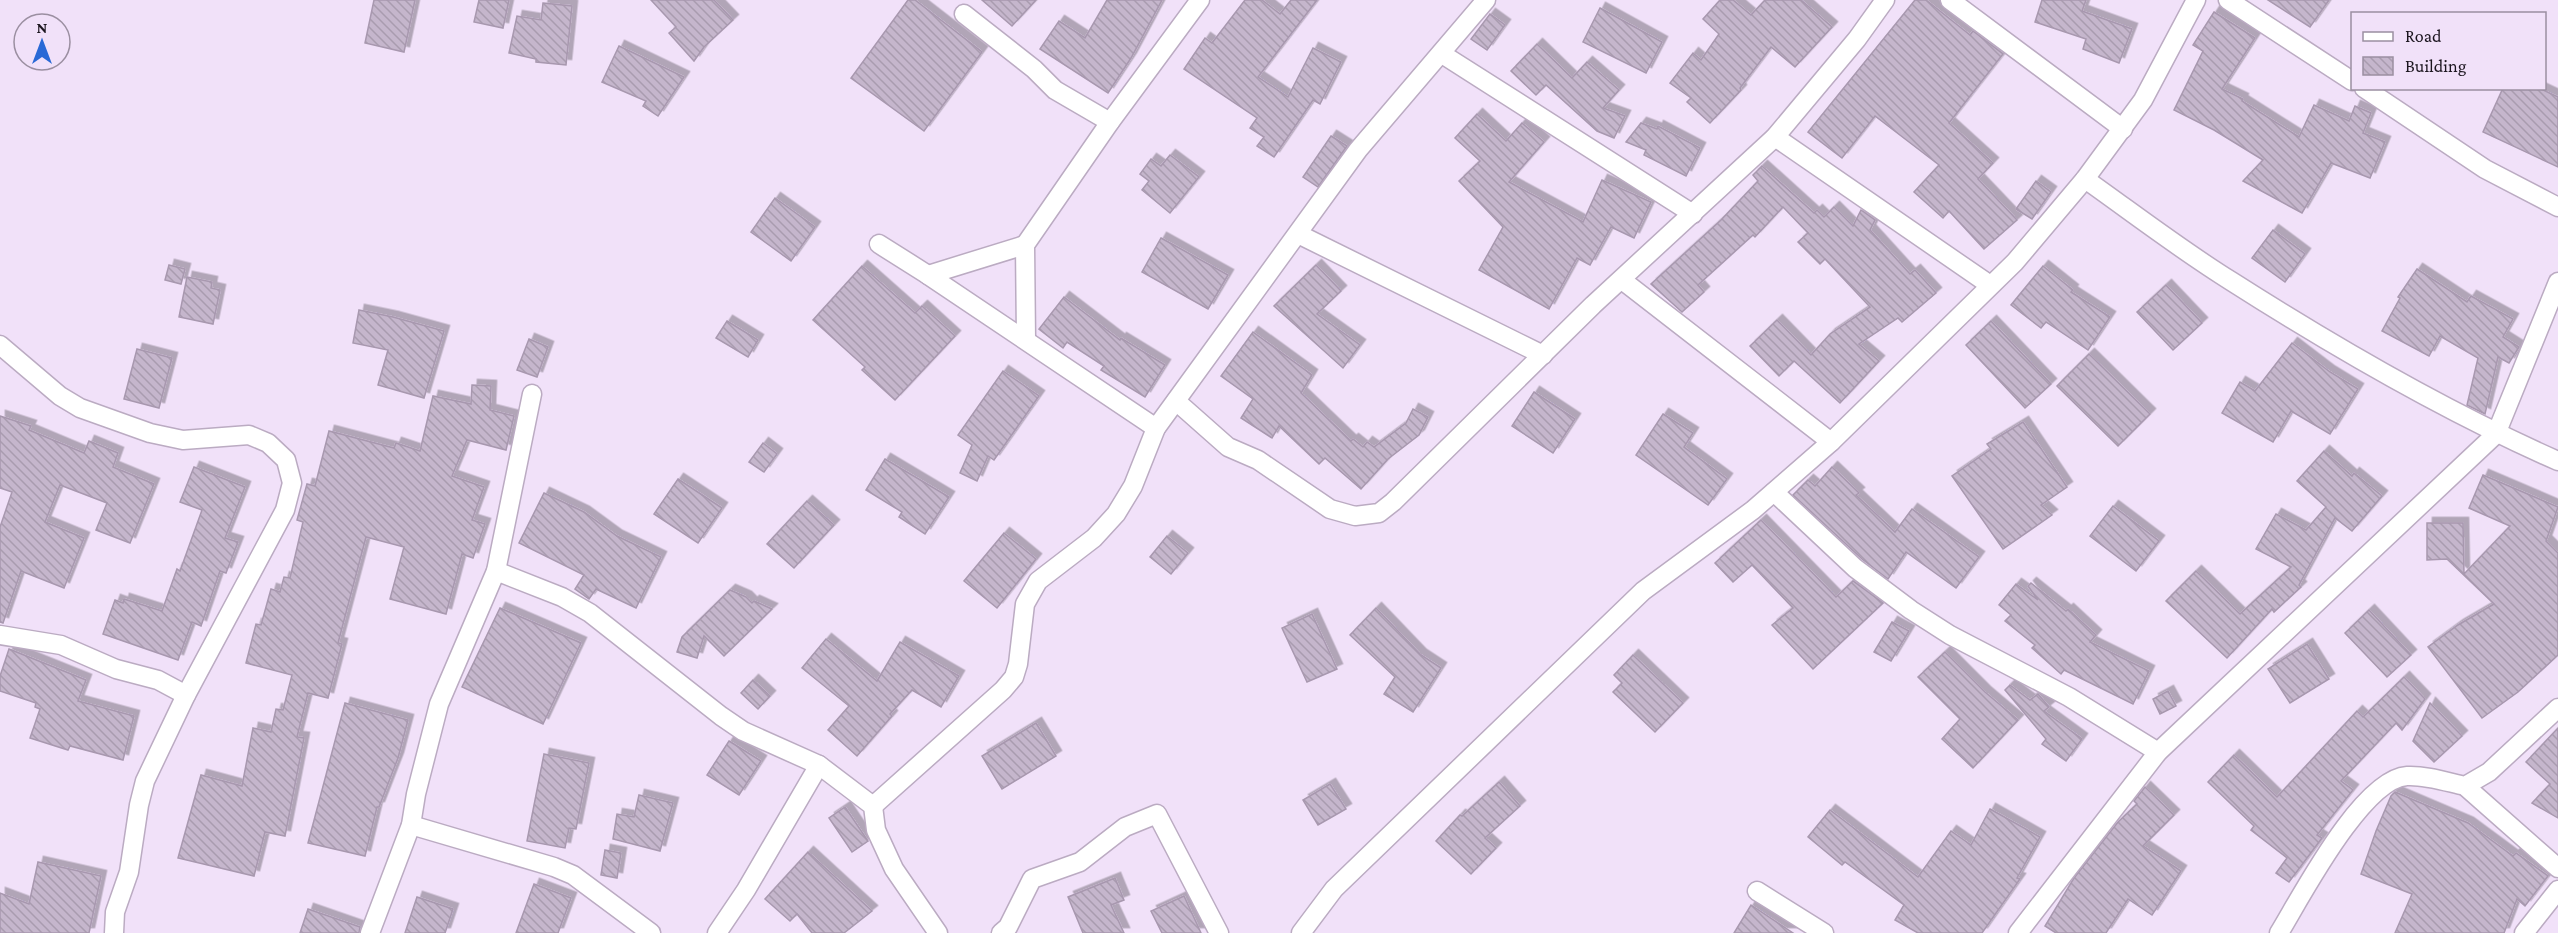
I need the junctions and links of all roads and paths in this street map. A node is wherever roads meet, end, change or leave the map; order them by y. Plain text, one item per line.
1 (1200, 0) edge
2 (1486, 0) edge
3 (1885, 0) edge
4 (1950, 0) edge
5 (2196, 0) edge
6 (2228, 0) edge
7 (964, 14) dead end
8 (1442, 54) junction
9 (2351, 80) edge
10 (2367, 90) edge
11 (1110, 122) junction
12 (2123, 129) junction
13 (1775, 137) junction
14 (2085, 179) junction
15 (2558, 207) edge
16 (1693, 214) junction
17 (1298, 234) junction
18 (879, 244) dead end
19 (1024, 245) junction
20 (928, 274) junction
21 (1622, 280) junction
22 (2558, 282) edge
23 (1990, 285) junction
24 (1026, 339) junction
25 (0, 345) edge
26 (1543, 355) junction
27 (532, 394) dead end
28 (1176, 401) junction
29 (1156, 428) junction
30 (2496, 434) junction
31 (1831, 442) junction
32 (2558, 461) edge
33 (1774, 492) junction
34 (496, 571) junction
35 (0, 635) edge
36 (186, 695) junction
37 (2558, 708) edge
38 (2158, 752) junction
39 (819, 765) junction
40 (2465, 786) junction
41 (873, 806) junction
42 (411, 825) junction
43 (2558, 868) edge
44 (2558, 890) edge
45 (1757, 891) dead end
46 (114, 933) edge
47 (370, 933) edge
48 (651, 933) edge
49 (717, 933) edge
50 (938, 933) edge
51 (1001, 933) edge
52 (1219, 933) edge
53 (1301, 933) edge
54 (1824, 933) edge
55 (2018, 933) edge
56 (2279, 933) edge
57 (2524, 933) edge

1 - 11 street
2 - 8 street
3 - 13 street
4 - 12 street
5 - 12 street
6 - 9 street
7 - 11 street
8 - 16 street
8 - 17 street
10 - 15 street
11 - 19 street
12 - 14 street
13 - 16 street
13 - 23 street
14 - 23 street
14 - 30 street
16 - 21 street
17 - 26 street
17 - 28 street
18 - 20 street
19 - 20 street
19 - 24 street
20 - 24 street
21 - 26 street
21 - 31 street
22 - 30 street
23 - 31 street
24 - 29 street
25 - 36 street
26 - 28 street
27 - 34 street
28 - 29 street
29 - 41 street
30 - 32 street
30 - 38 street
31 - 33 street
33 - 38 street
33 - 53 street
34 - 39 street
34 - 42 street
35 - 36 street
36 - 46 street
37 - 40 street
38 - 55 street
39 - 41 street
39 - 49 street
40 - 43 street
40 - 56 street
41 - 50 street
42 - 47 street
42 - 48 street
44 - 57 street
45 - 54 street
51 - 52 street

